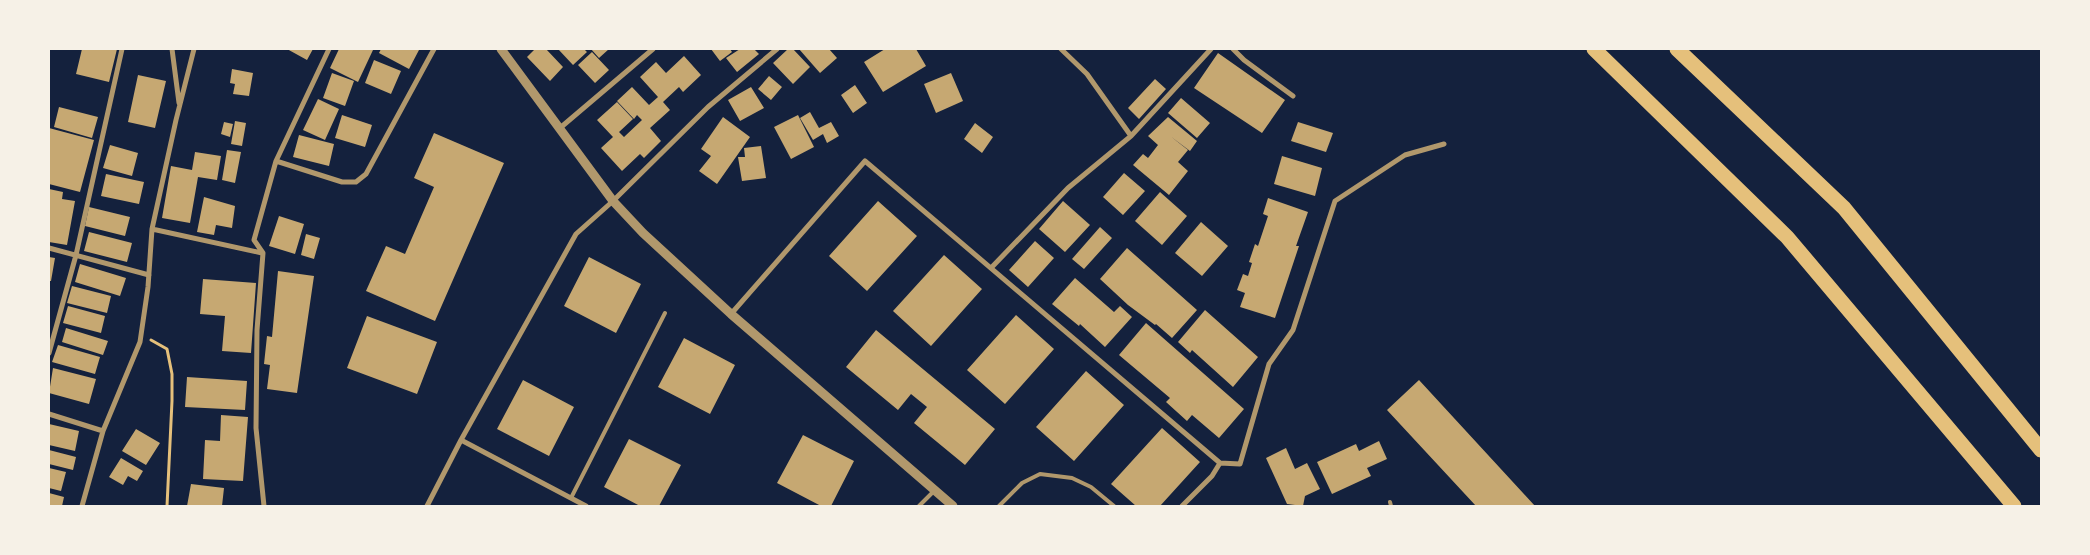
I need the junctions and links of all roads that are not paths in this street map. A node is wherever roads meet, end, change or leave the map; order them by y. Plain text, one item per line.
1 (122, 49) edge
2 (172, 49) edge
3 (194, 49) edge
4 (329, 49) edge
5 (434, 49) edge
6 (501, 49) edge
7 (653, 49) edge
8 (777, 49) edge
9 (1061, 49) edge
10 (1211, 49) edge
11 (1233, 49) edge
12 (1594, 49) edge
13 (1677, 49) edge
14 (1293, 96) dead end
15 (179, 108) junction
16 (560, 128) junction
17 (1131, 136) junction
18 (1444, 144) dead end
19 (276, 161) junction
20 (614, 201) junction
21 (152, 228) junction
22 (49, 248) edge
23 (262, 253) junction
24 (76, 255) junction
25 (991, 268) junction
26 (149, 275) junction
27 (666, 313) dead end
28 (731, 314) junction
29 (49, 353) edge
30 (49, 414) edge
31 (103, 431) junction
32 (461, 440) junction
33 (2041, 450) edge
34 (1220, 462) junction
35 (934, 490) junction
36 (571, 498) junction
37 (82, 506) edge
38 (264, 506) edge
39 (427, 506) edge
40 (586, 506) edge
41 (919, 506) edge
42 (953, 506) edge
43 (998, 506) edge
44 (1114, 506) edge
45 (1182, 506) edge
46 (2014, 506) edge

1 - 24 street
2 - 15 street
3 - 15 street
4 - 19 street
5 - 19 street
6 - 16 street
7 - 16 street
8 - 20 street
9 - 17 street
10 - 17 street
11 - 14 street
12 - 46 highway
13 - 33 highway
15 - 21 street
16 - 20 street
17 - 25 street
18 - 34 street
19 - 23 street
20 - 28 street
20 - 32 street
21 - 23 street
21 - 26 street
22 - 24 street
23 - 38 street
24 - 26 street
24 - 29 street
25 - 28 street
25 - 34 street
26 - 31 street
27 - 36 lane
28 - 35 street
30 - 31 street
31 - 37 street
32 - 36 street
32 - 39 street
34 - 45 street
35 - 41 lane
35 - 42 street
36 - 40 street
43 - 44 lane

